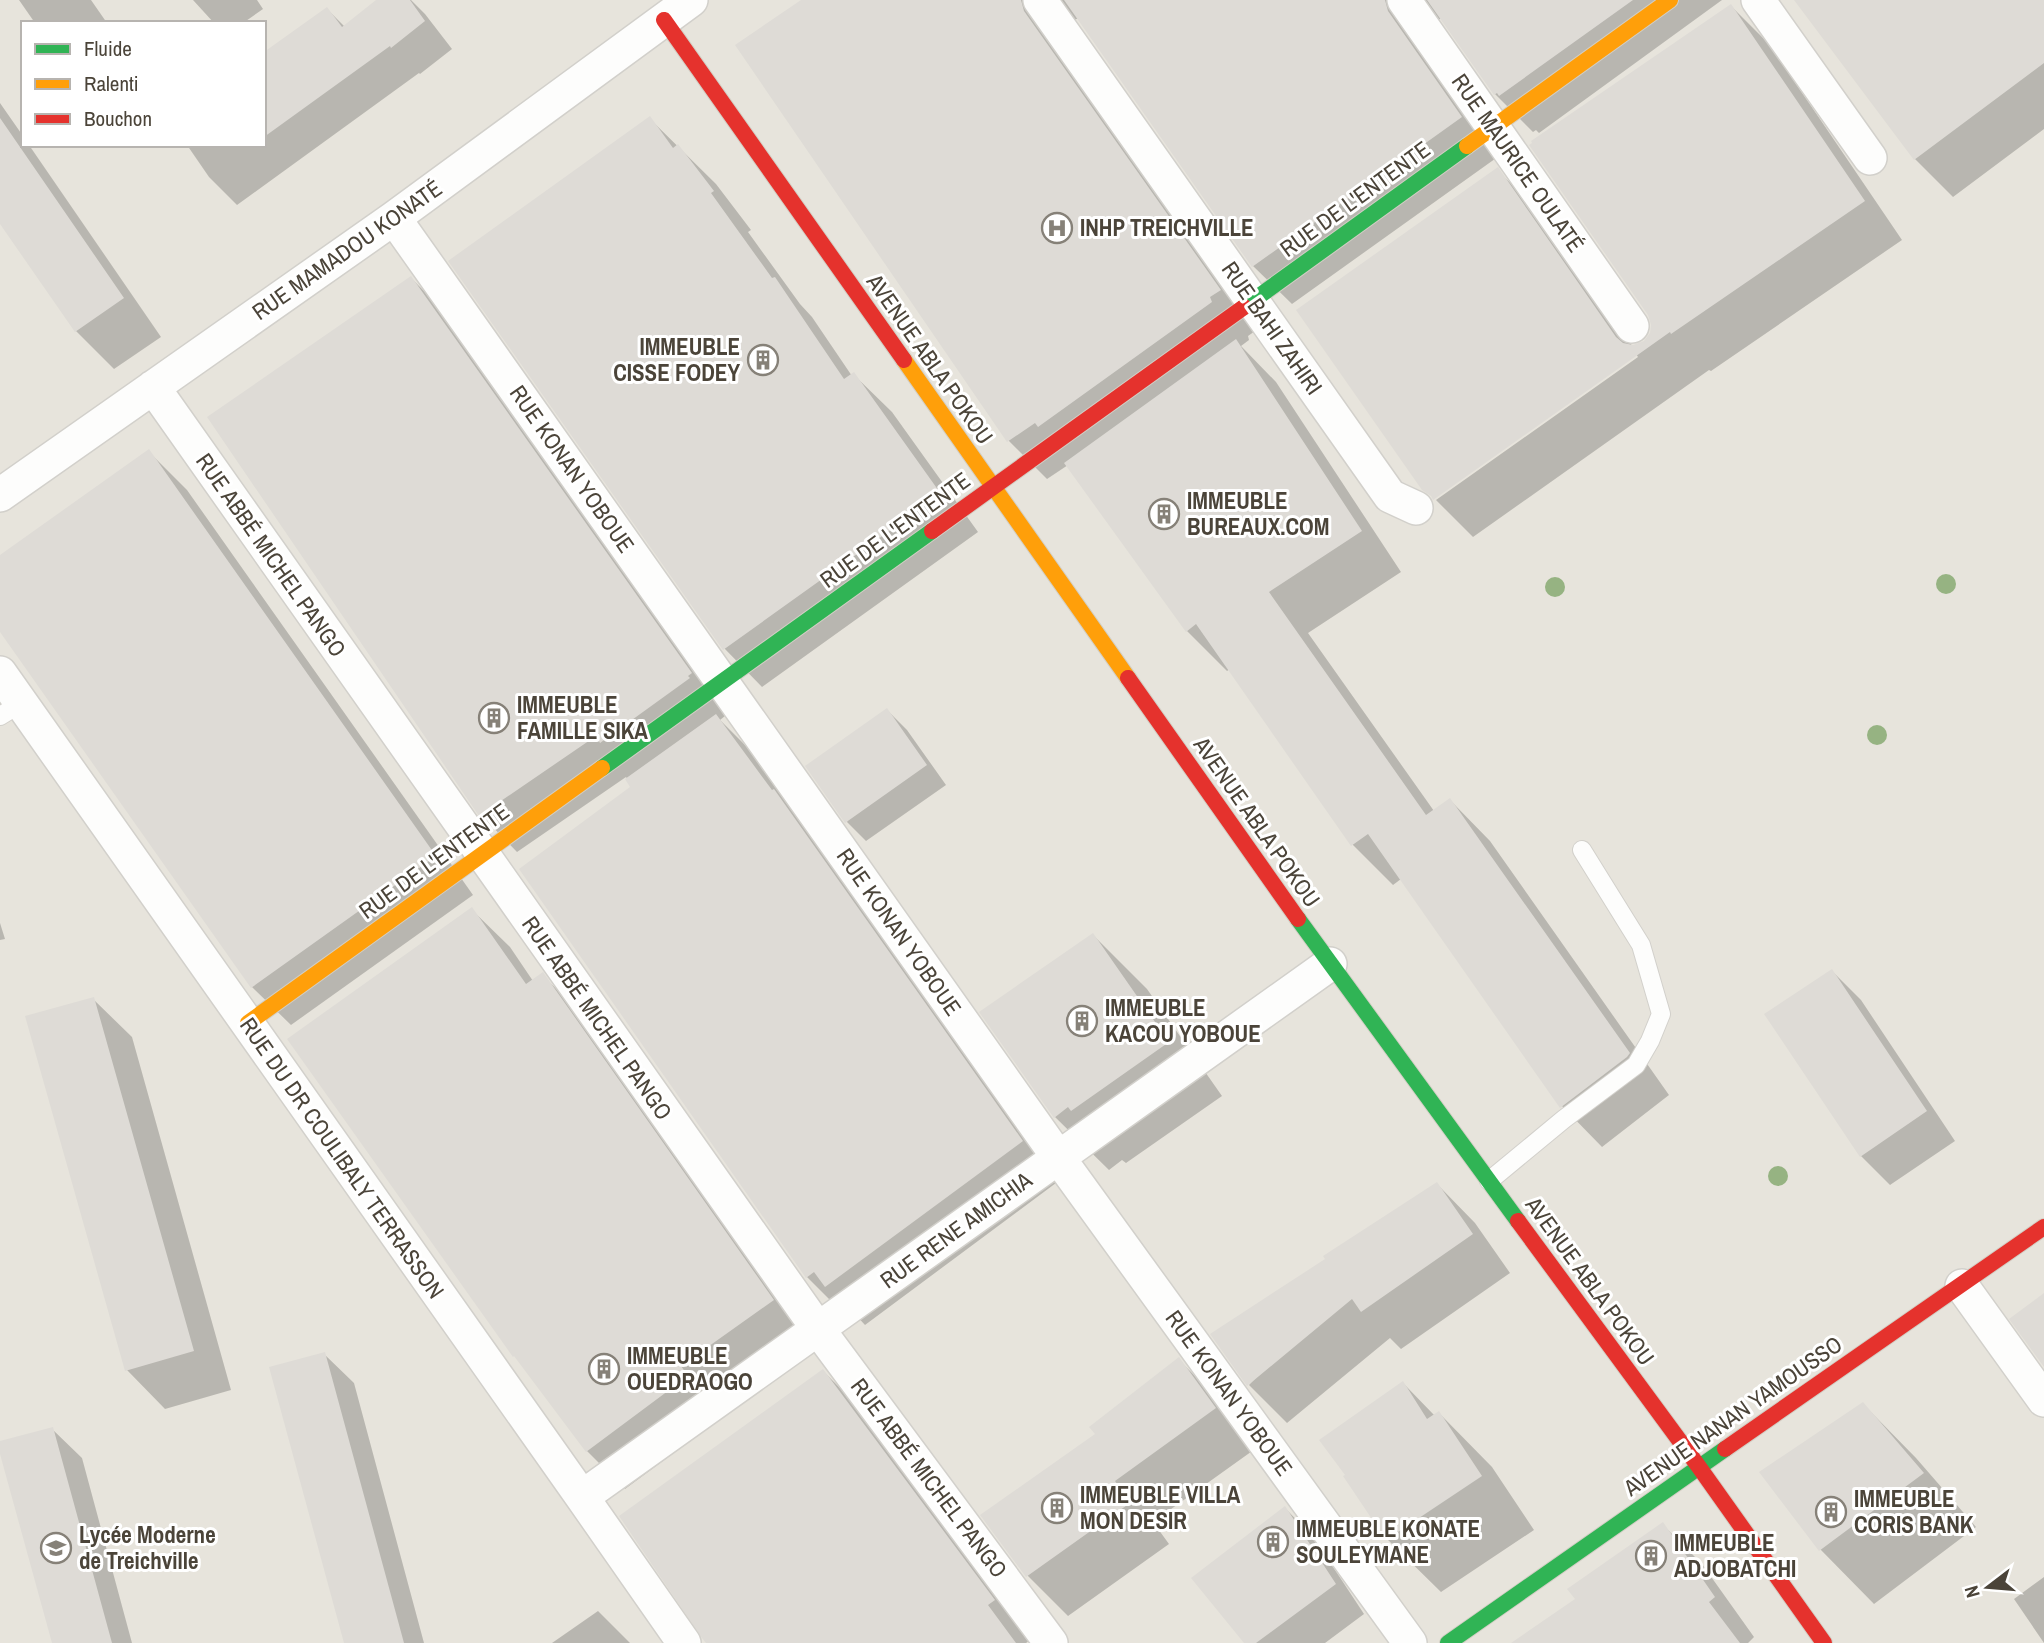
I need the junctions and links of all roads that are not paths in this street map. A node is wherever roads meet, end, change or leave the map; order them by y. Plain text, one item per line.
1 (691, 0) edge
2 (1040, 0) edge
3 (1404, 0) edge
4 (1670, 0) edge
5 (1758, 0) edge
6 (664, 20) junction
7 (1493, 128) junction
8 (1870, 158) dead end
9 (394, 218) junction
10 (1252, 300) junction
11 (1632, 326) dead end
12 (153, 387) junction
13 (993, 488) junction
14 (0, 495) edge
15 (1416, 508) dead end
16 (0, 673) edge
17 (722, 682) junction
18 (11, 709) edge
19 (1582, 850) dead end
20 (482, 855) junction
21 (1330, 964) junction
22 (248, 1023) junction
23 (1058, 1157) junction
24 (1489, 1181) junction
25 (2044, 1227) edge
26 (1962, 1286) junction
27 (818, 1329) junction
28 (2044, 1400) edge
29 (1699, 1467) junction
30 (582, 1497) junction
31 (684, 1643) edge
32 (1051, 1643) edge
33 (1410, 1643) edge
34 (1448, 1643) edge
35 (1824, 1643) edge

1 - 6 street, RUE MAMADOU KONATÉ
2 - 10 street, RUE BAHI ZAHIRI
3 - 7 street, RUE MAURICE OULATÉ
4 - 7 street, RUE DE L'ENTENTE
5 - 8 street
6 - 9 street, RUE MAMADOU KONATÉ
6 - 13 street, AVENUE ABLA POKOU
7 - 10 street, RUE DE L'ENTENTE
7 - 11 street, RUE MAURICE OULATÉ
9 - 12 street, RUE MAMADOU KONATÉ
9 - 17 street, RUE KONAN YOBOUE
10 - 13 street, RUE DE L'ENTENTE
10 - 15 street, RUE BAHI ZAHIRI
12 - 14 street, RUE MAMADOU KONATÉ
12 - 20 street, RUE ABBÉ MICHEL PANGO
13 - 17 street, RUE DE L'ENTENTE
13 - 21 street, AVENUE ABLA POKOU
16 - 18 street, RUE DU DR COULIBALY TERRASSON
17 - 20 street, RUE DE L'ENTENTE
17 - 23 street, RUE KONAN YOBOUE
18 - 22 street, RUE DU DR COULIBALY TERRASSON
19 - 24 lane
20 - 22 street, RUE DE L'ENTENTE
20 - 27 street, RUE ABBÉ MICHEL PANGO
21 - 23 street, RUE RENE AMICHIA
21 - 24 street, AVENUE ABLA POKOU
22 - 30 street, RUE DU DR COULIBALY TERRASSON
23 - 27 street, RUE RENE AMICHIA
23 - 33 street, RUE KONAN YOBOUE
24 - 29 street, AVENUE ABLA POKOU
25 - 26 street, AVENUE NANAN YAMOUSSO
26 - 28 street
26 - 29 street, AVENUE NANAN YAMOUSSO
27 - 30 street, RUE RENE AMICHIA
27 - 32 street, RUE ABBÉ MICHEL PANGO
29 - 34 street, AVENUE NANAN YAMOUSSO
29 - 35 street, AVENUE ABLA POKOU
30 - 31 street, RUE DU DR COULIBALY TERRASSON

